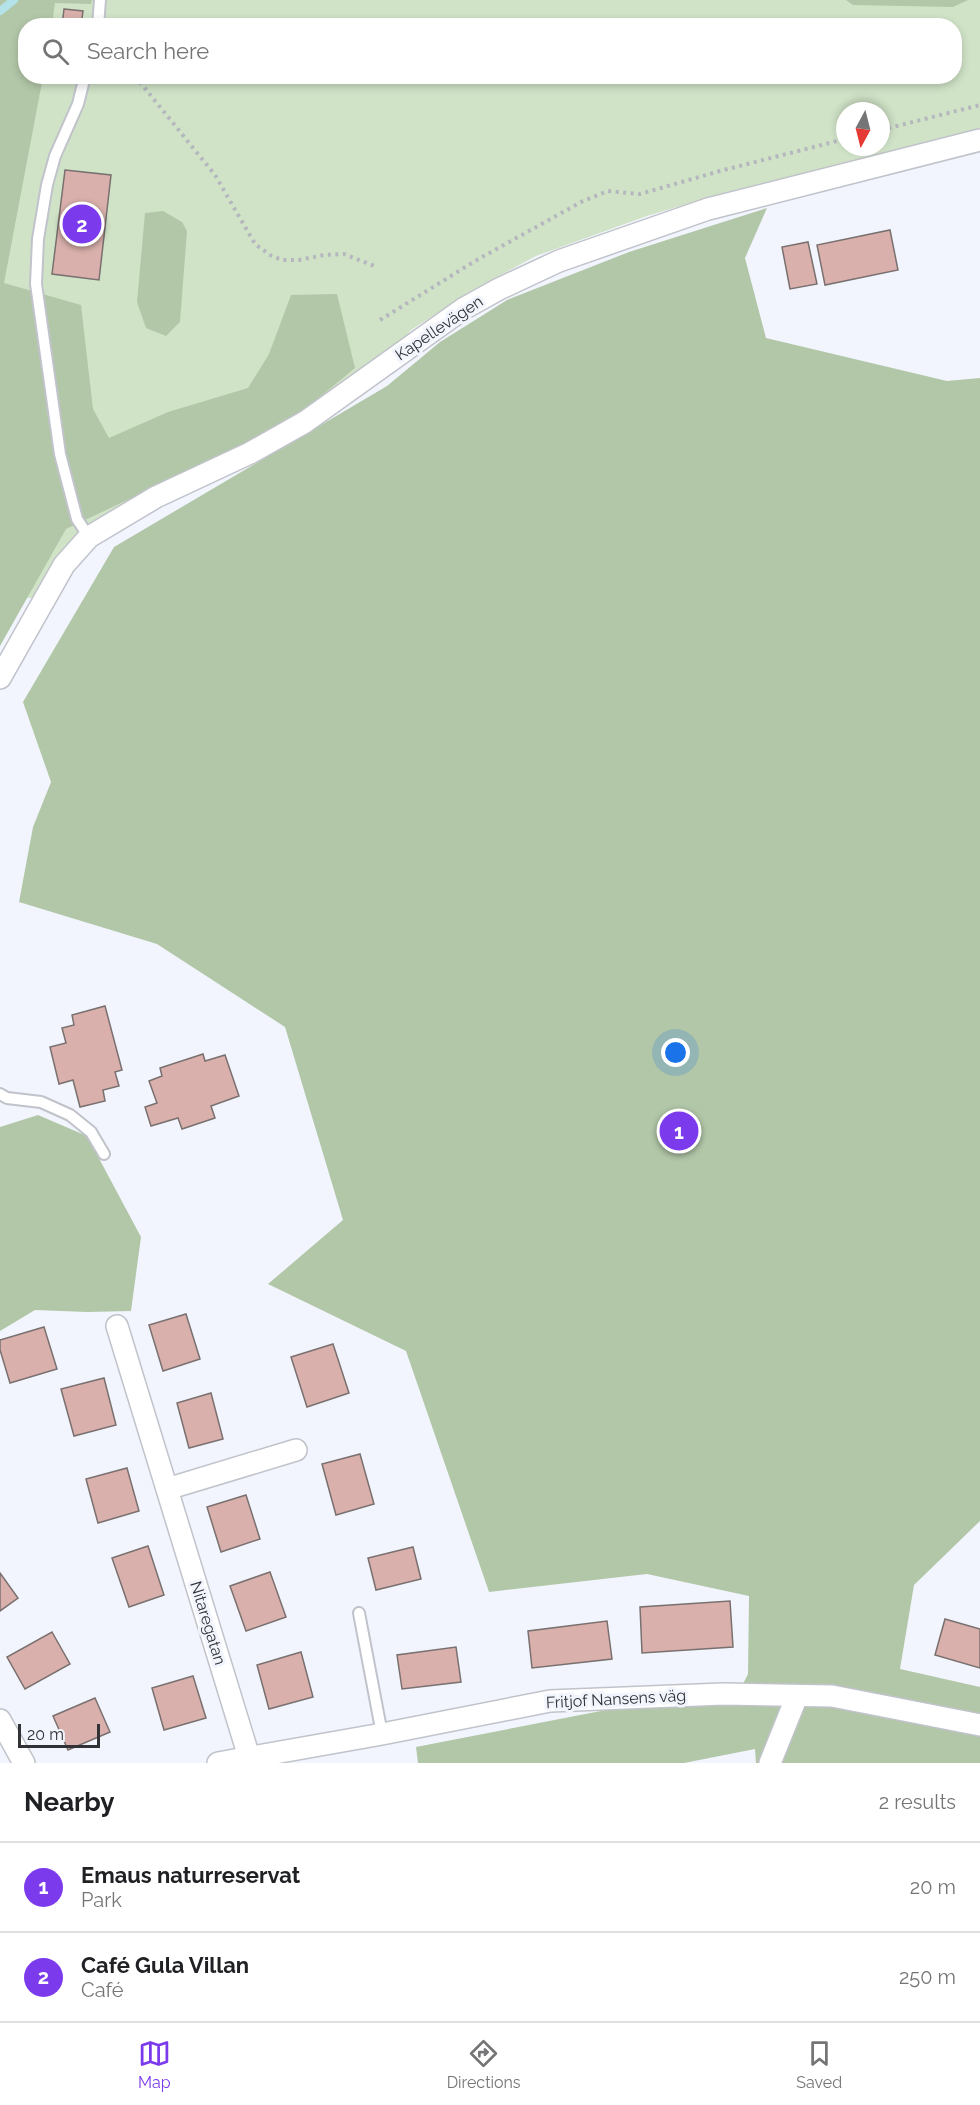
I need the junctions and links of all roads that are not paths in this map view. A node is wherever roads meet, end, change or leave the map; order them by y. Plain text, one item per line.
1 (100, 0) edge
2 (99, 18) edge
3 (83, 84) edge
4 (980, 140) edge
5 (89, 537) junction
6 (0, 678) edge
7 (0, 1094) edge
8 (104, 1154) dead end
9 (117, 1326) dead end
10 (296, 1450) dead end
11 (167, 1489) junction
12 (359, 1613) dead end
13 (797, 1696) junction
14 (0, 1720) edge
15 (980, 1725) edge
16 (382, 1734) junction
17 (249, 1757) junction
18 (24, 1763) edge
19 (218, 1763) edge
20 (770, 1763) edge

1 - 2 lane
3 - 5 lane
4 - 5 street, Kapellevägen
5 - 6 street, Kapellevägen
7 - 8 lane
9 - 11 street, Nitaregatan
10 - 11 street
11 - 17 street, Nitaregatan
12 - 16 lane
13 - 15 street, Fritjof Nansens väg
13 - 16 street, Fritjof Nansens väg
13 - 20 street
14 - 18 street
16 - 17 street, Fritjof Nansens väg
17 - 19 street, Fritjof Nansens väg

